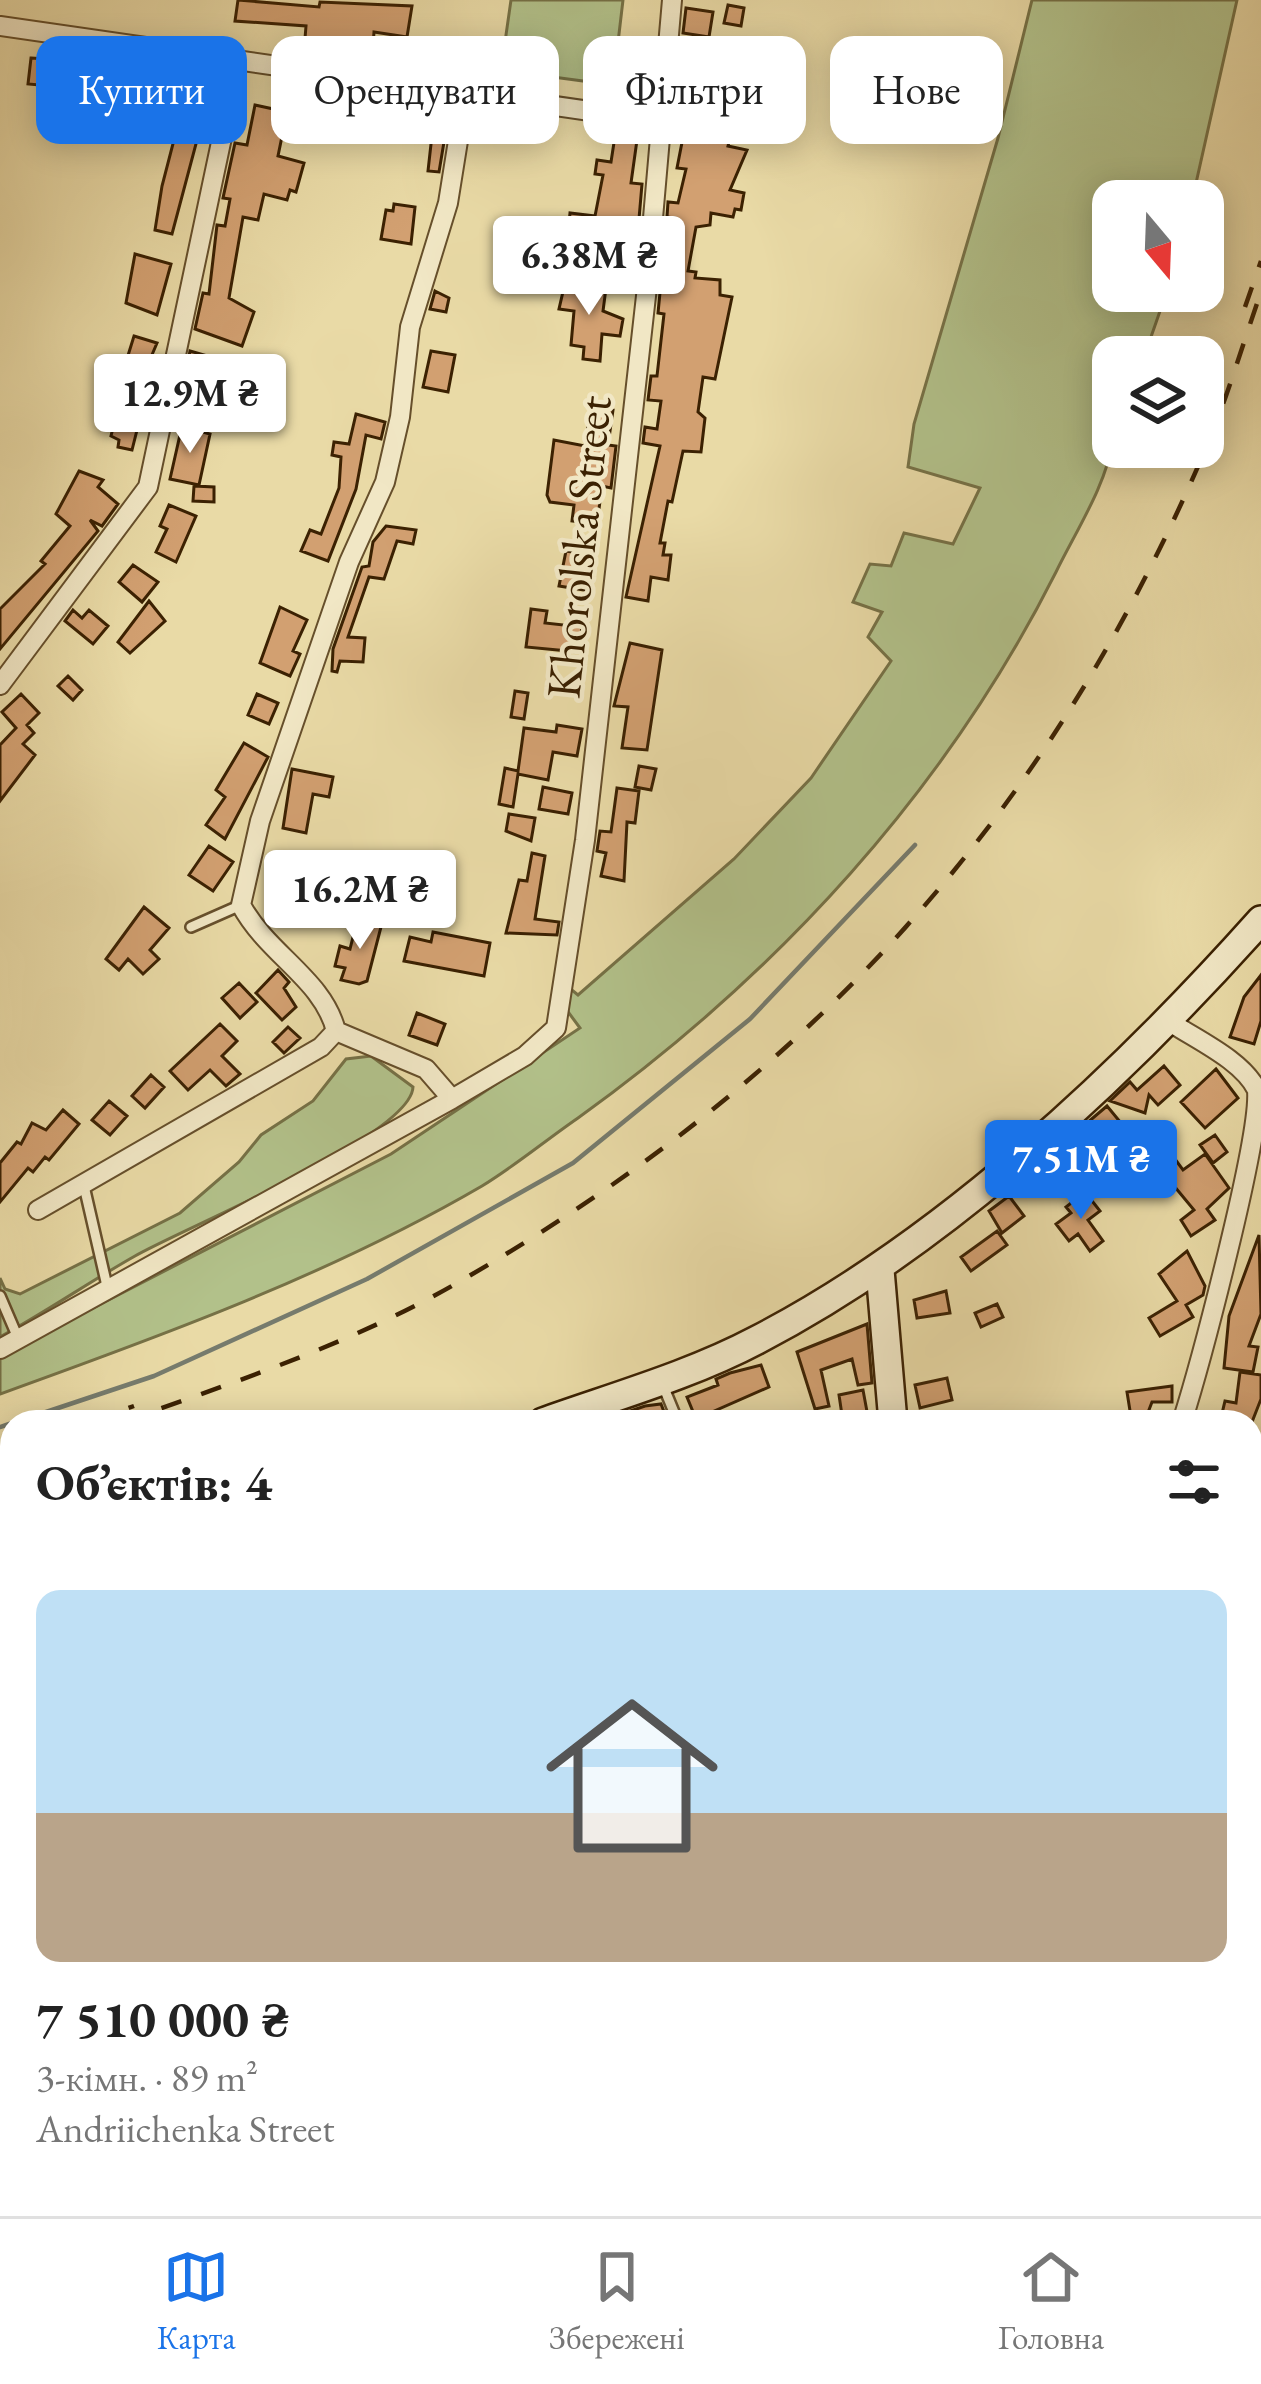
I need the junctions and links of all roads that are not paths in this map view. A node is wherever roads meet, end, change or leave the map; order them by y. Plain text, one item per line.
1 (672, 0) edge
2 (0, 26) edge
3 (66, 36) edge
4 (668, 36) edge
5 (221, 144) edge
6 (457, 144) edge
7 (657, 144) edge
8 (0, 685) edge
9 (241, 905) junction
10 (1261, 920) edge
11 (191, 927) dead end
12 (1170, 1022) junction
13 (337, 1031) junction
14 (452, 1099) junction
15 (82, 1181) junction
16 (38, 1210) dead end
17 (880, 1270) junction
18 (107, 1286) junction
19 (0, 1296) edge
20 (9, 1344) edge
21 (660, 1378) junction
22 (579, 1410) edge
23 (673, 1410) edge
24 (892, 1410) edge
25 (1186, 1410) edge

1 - 4 street, Khorolska Street
2 - 3 street
5 - 8 street
6 - 9 street
7 - 14 street, Khorolska Street
9 - 11 lane
9 - 13 street
10 - 12 street
12 - 17 street
12 - 25 street
13 - 14 street
13 - 15 street
14 - 18 street
15 - 16 street
15 - 18 lane
17 - 21 street
17 - 24 street
18 - 20 street
19 - 20 lane
21 - 22 street
21 - 23 lane

